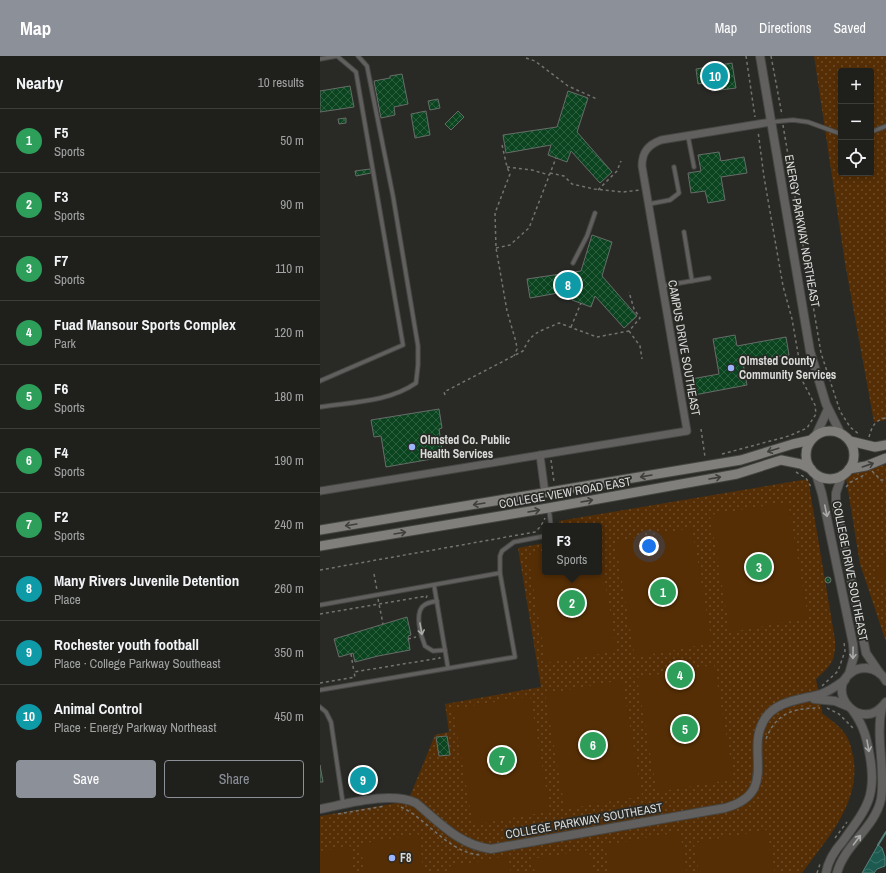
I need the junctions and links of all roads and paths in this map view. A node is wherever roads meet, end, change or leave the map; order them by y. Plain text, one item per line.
1 (337, 56) edge
2 (358, 56) edge
3 (746, 56) edge
4 (760, 56) edge
5 (771, 56) edge
6 (526, 58) dead end
7 (320, 59) edge
8 (597, 99) dead end
9 (782, 121) junction
10 (771, 122) junction
11 (756, 124) junction
12 (886, 126) edge
13 (874, 131) edge
14 (838, 133) edge
15 (688, 136) junction
16 (502, 145) dead end
17 (556, 158) dead end
18 (621, 161) dead end
19 (506, 167) junction
20 (674, 167) dead end
21 (694, 167) dead end
22 (550, 174) junction
23 (646, 189) junction
24 (598, 190) junction
25 (649, 204) junction
26 (595, 213) dead end
27 (684, 232) dead end
28 (496, 248) junction
29 (573, 263) dead end
30 (709, 278) dead end
31 (692, 281) junction
32 (662, 286) junction
33 (629, 292) dead end
34 (581, 303) dead end
35 (571, 326) junction
36 (629, 331) junction
37 (514, 356) junction
38 (642, 359) dead end
39 (320, 381) edge
40 (445, 395) dead end
41 (320, 407) edge
42 (828, 409) junction
43 (886, 418) edge
44 (701, 428) dead end
45 (841, 434) junction
46 (789, 436) dead end
47 (814, 438) junction
48 (850, 441) junction
49 (886, 445) edge
50 (550, 454) junction
51 (540, 455) junction
52 (705, 457) dead end
53 (886, 458) edge
54 (870, 468) junction
55 (814, 472) junction
56 (846, 472) junction
57 (886, 480) edge
58 (554, 483) dead end
59 (846, 488) dead end
60 (320, 491) edge
61 (545, 493) junction
62 (549, 512) junction
63 (542, 523) edge
64 (542, 523) edge
65 (551, 523) edge
66 (320, 530) edge
67 (542, 537) edge
68 (320, 546) edge
69 (320, 570) edge
70 (500, 573) junction
71 (434, 585) junction
72 (426, 599) dead end
73 (437, 601) junction
74 (320, 605) edge
75 (320, 614) edge
76 (416, 631) dead end
77 (422, 636) junction
78 (417, 637) junction
79 (408, 638) dead end
80 (844, 640) dead end
81 (418, 643) dead end
82 (444, 650) junction
83 (351, 654) dead end
84 (431, 655) dead end
85 (448, 668) junction
86 (354, 672) junction
87 (847, 677) junction
88 (884, 677) edge
89 (320, 683) edge
90 (320, 690) edge
91 (824, 696) junction
92 (885, 703) edge
93 (320, 707) edge
94 (826, 708) junction
95 (850, 708) junction
96 (856, 731) dead end
97 (764, 745) dead end
98 (343, 805) junction
99 (386, 806) dead end
100 (400, 806) dead end
101 (320, 809) edge
102 (335, 814) dead end
103 (847, 821) dead end
104 (834, 839) dead end
105 (484, 855) dead end
106 (821, 862) dead end
107 (817, 873) edge
108 (826, 873) edge
109 (837, 873) edge

1 - 7 lane
1 - 39 lane
2 - 41 lane
3 - 11 path
4 - 10 street, ENERGY PARKWAY NORTHEAST
5 - 9 path
6 - 8 path
9 - 10 lane
9 - 14 lane
9 - 43 path
10 - 11 street, CAMPUS DRIVE SOUTHEAST
10 - 42 street, ENERGY PARKWAY NORTHEAST
11 - 15 street, CAMPUS DRIVE SOUTHEAST
11 - 46 path
12 - 13 lane
15 - 21 lane
15 - 23 street, CAMPUS DRIVE SOUTHEAST
16 - 19 path
17 - 22 path
18 - 24 path
19 - 22 path
19 - 28 path
20 - 25 lane
22 - 24 path
22 - 28 path
23 - 24 path
23 - 25 street, CAMPUS DRIVE SOUTHEAST
25 - 32 street, CAMPUS DRIVE SOUTHEAST
26 - 29 lane
27 - 31 lane
28 - 37 path
30 - 31 lane
31 - 32 lane
32 - 50 street, CAMPUS DRIVE SOUTHEAST
33 - 36 path
34 - 35 path
35 - 36 path
35 - 37 path
36 - 38 path
37 - 40 path
42 - 45 street, ENERGY PARKWAY NORTHEAST
42 - 47 street
44 - 52 path
45 - 47 main road
45 - 48 main road
47 - 55 main road
47 -> 61 main road, COLLEGE VIEW ROAD EAST
48 - 49 main road
48 - 56 main road
50 - 51 street, CAMPUS DRIVE SOUTHEAST
50 - 58 path
51 - 60 street, CAMPUS DRIVE SOUTHEAST
51 - 61 street
53 - 54 main road
56 -> 54 main road
54 - 57 path
54 - 59 path
55 - 56 main road
62 -> 55 main road, COLLEGE VIEW ROAD EAST
55 -> 87 street, COLLEGE DRIVE SOUTHEAST
56 - 88 street, COLLEGE DRIVE SOUTHEAST
61 -> 66 main road, COLLEGE VIEW ROAD EAST
62 - 64 path
62 - 65 lane
68 -> 62 main road, COLLEGE VIEW ROAD EAST
63 - 69 path
67 - 70 lane
70 - 71 lane
70 - 85 lane
71 - 73 lane
71 - 74 lane
72 - 75 path
73 -> 77 lane
73 - 82 lane
76 - 78 path
77 - 78 path
77 - 82 lane
78 - 79 path
78 - 81 path
80 - 91 path
82 - 85 lane
83 - 86 path
84 - 86 path
85 - 90 lane
86 - 89 path
87 - 88 street
87 - 91 street
87 - 95 street, COLLEGE DRIVE SOUTHEAST
91 - 94 path
91 - 95 street, COLLEGE PARKWAY SOUTHEAST
91 - 98 street, COLLEGE PARKWAY SOUTHEAST
92 - 95 street, COLLEGE PARKWAY SOUTHEAST
109 -> 92 street
93 - 98 lane
94 - 96 path
94 - 97 path
95 -> 108 street
98 - 101 street, COLLEGE PARKWAY SOUTHEAST
99 - 102 path
100 - 105 path
103 - 104 path
106 - 107 path

